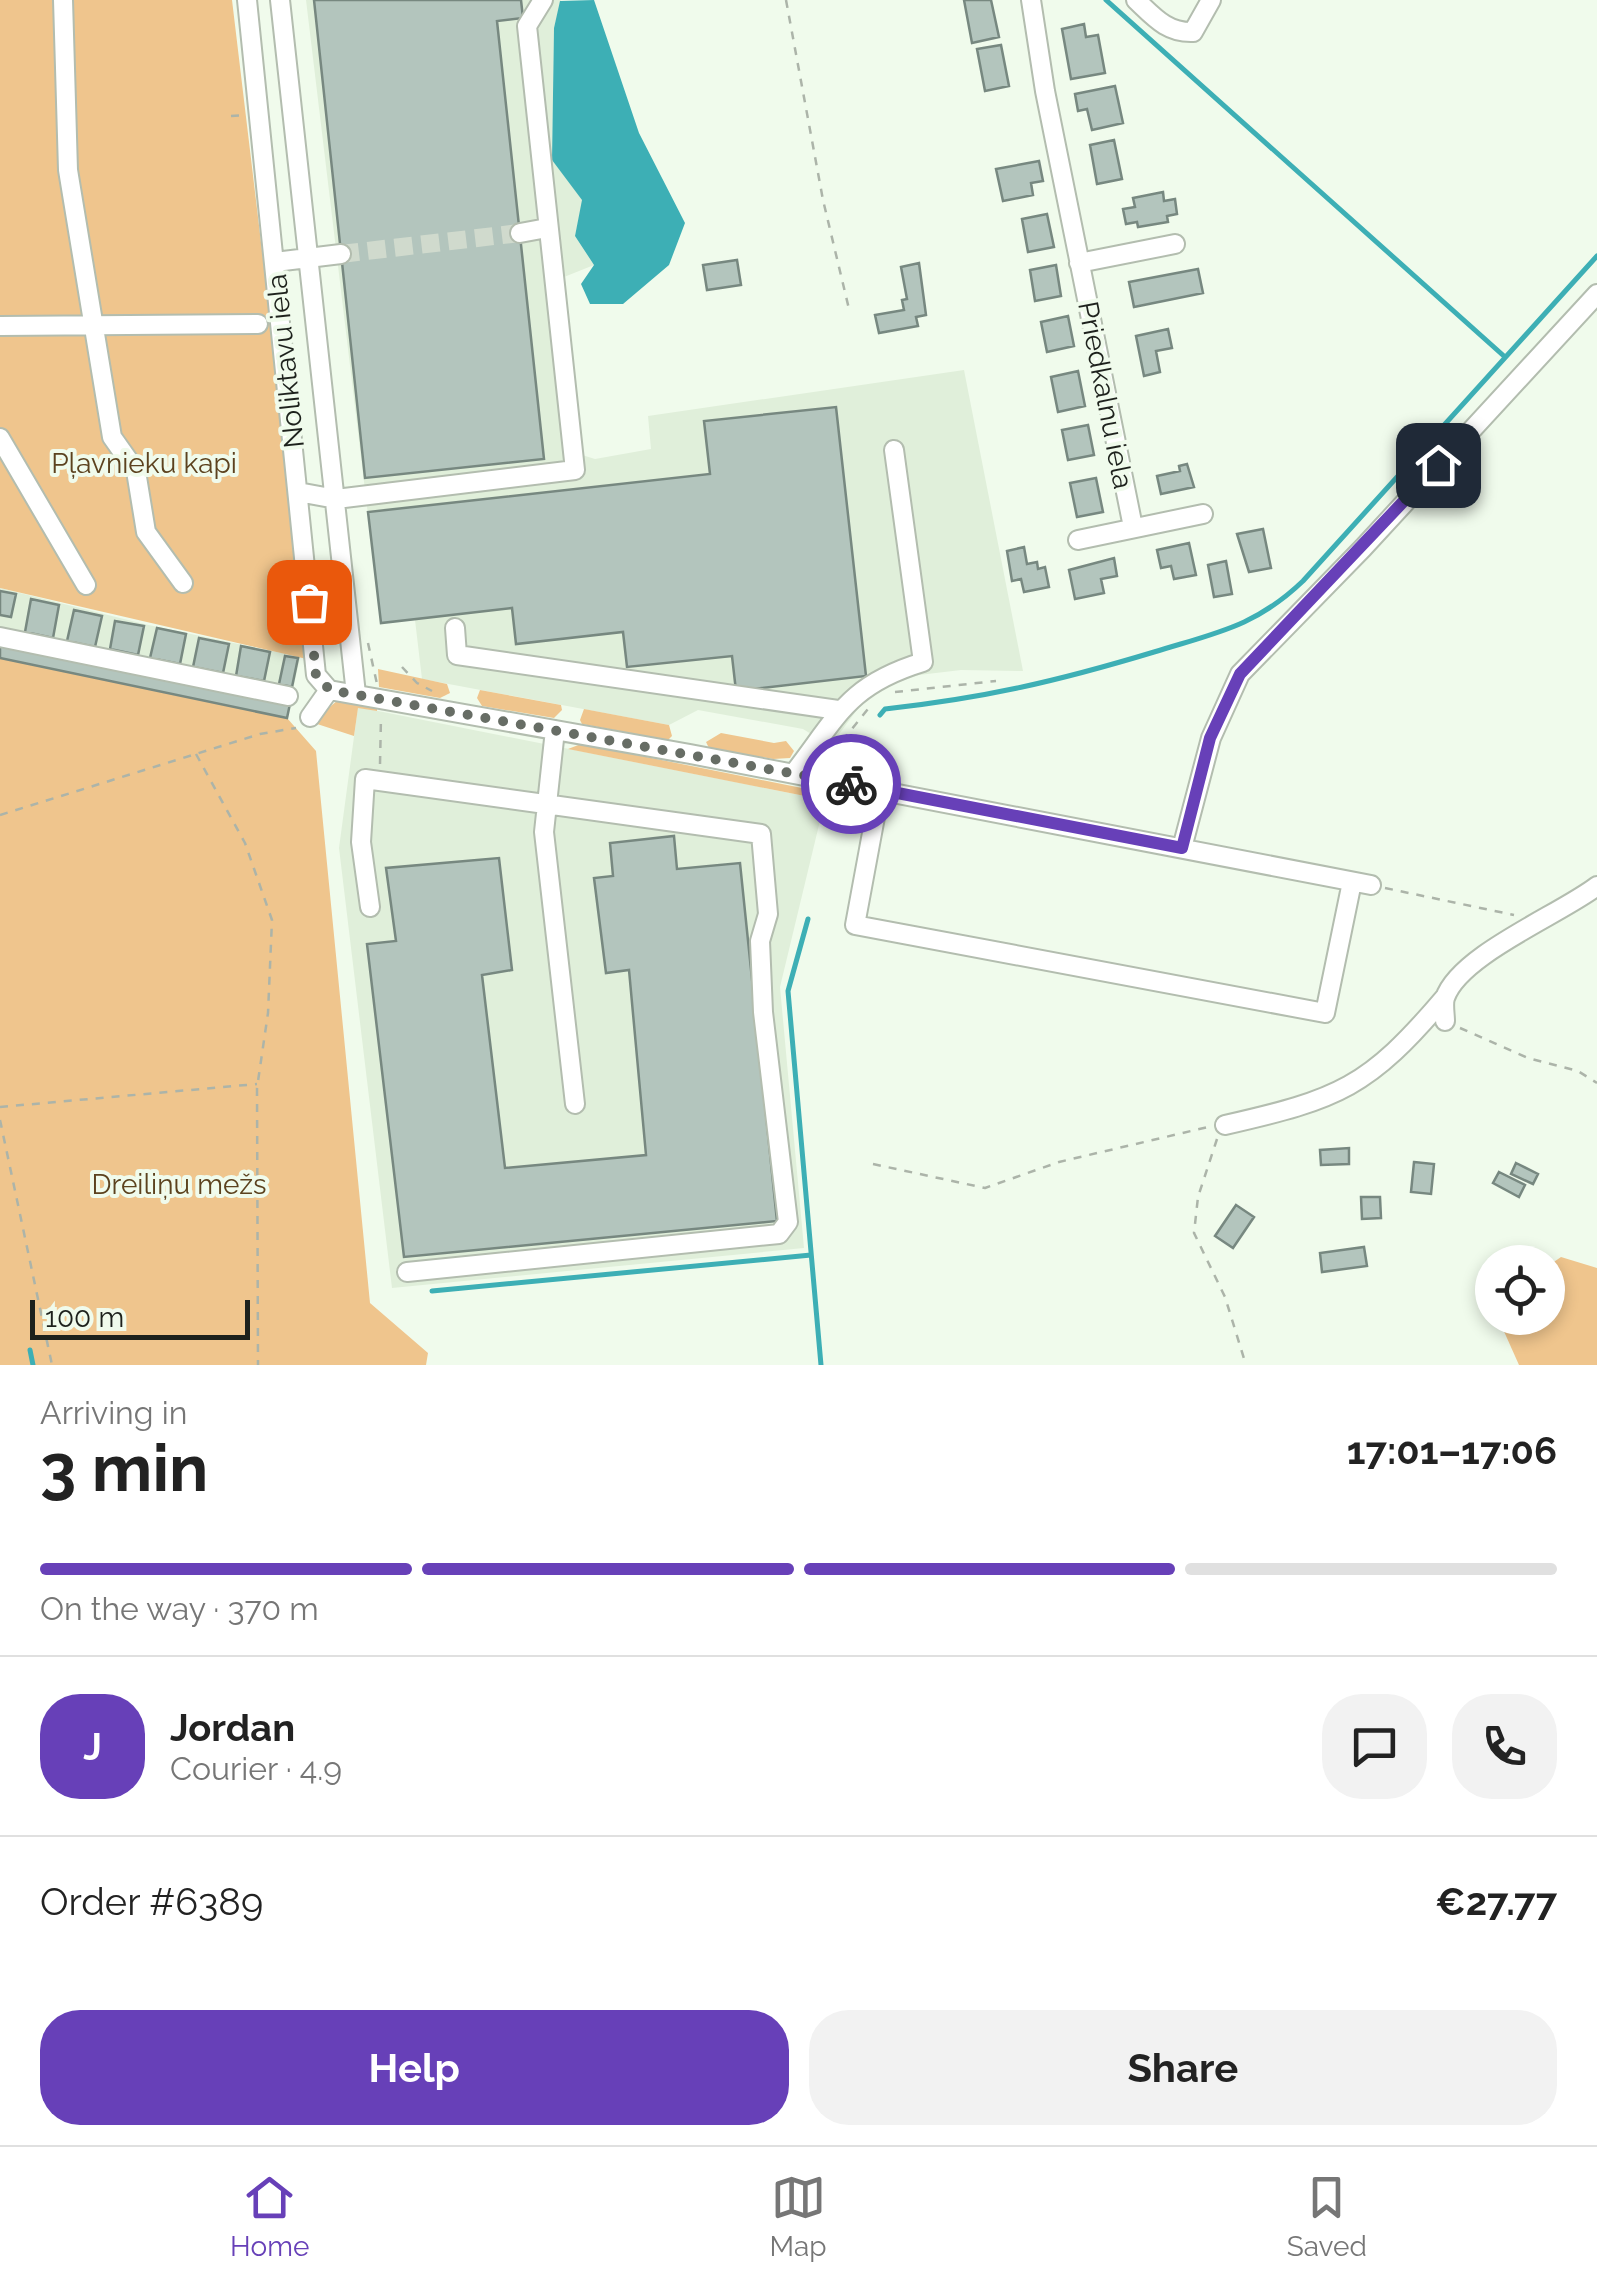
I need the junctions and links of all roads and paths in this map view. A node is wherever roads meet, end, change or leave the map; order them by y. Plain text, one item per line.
1 (63, 0) edge
2 (278, 0) edge
3 (543, 0) edge
4 (786, 0) edge
5 (1032, 0) edge
6 (1136, 0) edge
7 (1211, 0) edge
8 (248, 2) edge
9 (293, 118) junction
10 (261, 120) junction
11 (547, 228) junction
12 (520, 233) tunnel mouth
13 (1175, 244) dead end
14 (341, 254) tunnel mouth
15 (310, 260) junction
16 (275, 262) junction
17 (1079, 264) junction
18 (1597, 294) edge
19 (849, 309) dead end
20 (94, 324) junction
21 (258, 324) dead end
22 (0, 326) edge
23 (0, 438) edge
24 (894, 450) dead end
25 (298, 492) junction
26 (336, 499) junction
27 (1203, 514) dead end
28 (1133, 527) junction
29 (1078, 540) dead end
30 (183, 584) dead end
31 (86, 585) dead end
32 (455, 628) dead end
33 (364, 632) dead end
34 (0, 637) edge
35 (402, 667) dead end
36 (996, 680) dead end
37 (330, 690) junction
38 (898, 691) dead end
39 (356, 694) junction
40 (288, 696) dead end
41 (379, 698) junction
42 (870, 707) dead end
43 (838, 710) junction
44 (450, 711) junction
45 (310, 717) joint
46 (556, 730) junction
47 (817, 743) junction
48 (196, 754) junction
49 (794, 774) junction
50 (378, 781) junction
51 (880, 790) junction
52 (545, 802) junction
53 (0, 815) edge
54 (1182, 848) junction
55 (1361, 883) junction
56 (1597, 886) edge
57 (370, 907) dead end
58 (1533, 926) junction
59 (1445, 997) junction
60 (1445, 1021) joint
61 (1597, 1083) edge
62 (257, 1084) junction
63 (576, 1104) dead end
64 (0, 1107) edge
65 (0, 1120) edge
66 (1225, 1125) junction
67 (874, 1164) dead end
68 (407, 1272) dead end
69 (52, 1365) edge
70 (258, 1365) edge
71 (1246, 1365) edge

1 - 20 street
2 - 8 street
2 - 9 street, Noliktavu iela
3 - 11 street
4 - 19 path
5 - 17 street, Priedkalnu iela
6 - 7 street
8 - 10 street, Noliktavu iela
9 - 10 street
9 - 15 street, Noliktavu iela
10 - 16 street, Noliktavu iela
11 - 12 street
11 - 26 street
13 - 17 street, Priedkalnu iela
14 - 15 street
15 - 16 street
15 - 26 street, Noliktavu iela
16 - 25 street, Noliktavu iela
17 - 28 street, Priedkalnu iela
18 - 54 street
20 - 21 street
20 - 22 street
20 - 30 street
23 - 31 street
24 - 43 street
25 - 26 street
25 - 37 street, Noliktavu iela
26 - 39 street, Noliktavu iela
27 - 28 street, Priedkalnu iela
28 - 29 street, Priedkalnu iela
32 - 43 street
33 - 41 path
34 - 40 street
35 - 44 path
36 - 38 path
37 - 39 street
37 - 45 street
39 - 41 street
41 - 44 street
41 - 50 path
42 - 47 path
43 - 47 street
44 - 46 street
45 - 48 path
46 - 49 street
46 - 52 street
47 - 49 street
48 - 53 path
48 - 62 path
49 - 51 street
50 - 52 street
50 - 57 street
51 - 54 street
51 - 55 street
52 - 63 street
52 - 68 street
54 - 55 street
55 - 58 path
56 - 58 street
58 - 59 street
59 - 60 street
59 - 66 street
60 - 61 path
62 - 64 path
62 - 70 path
65 - 69 path
66 - 67 path
66 - 71 path

